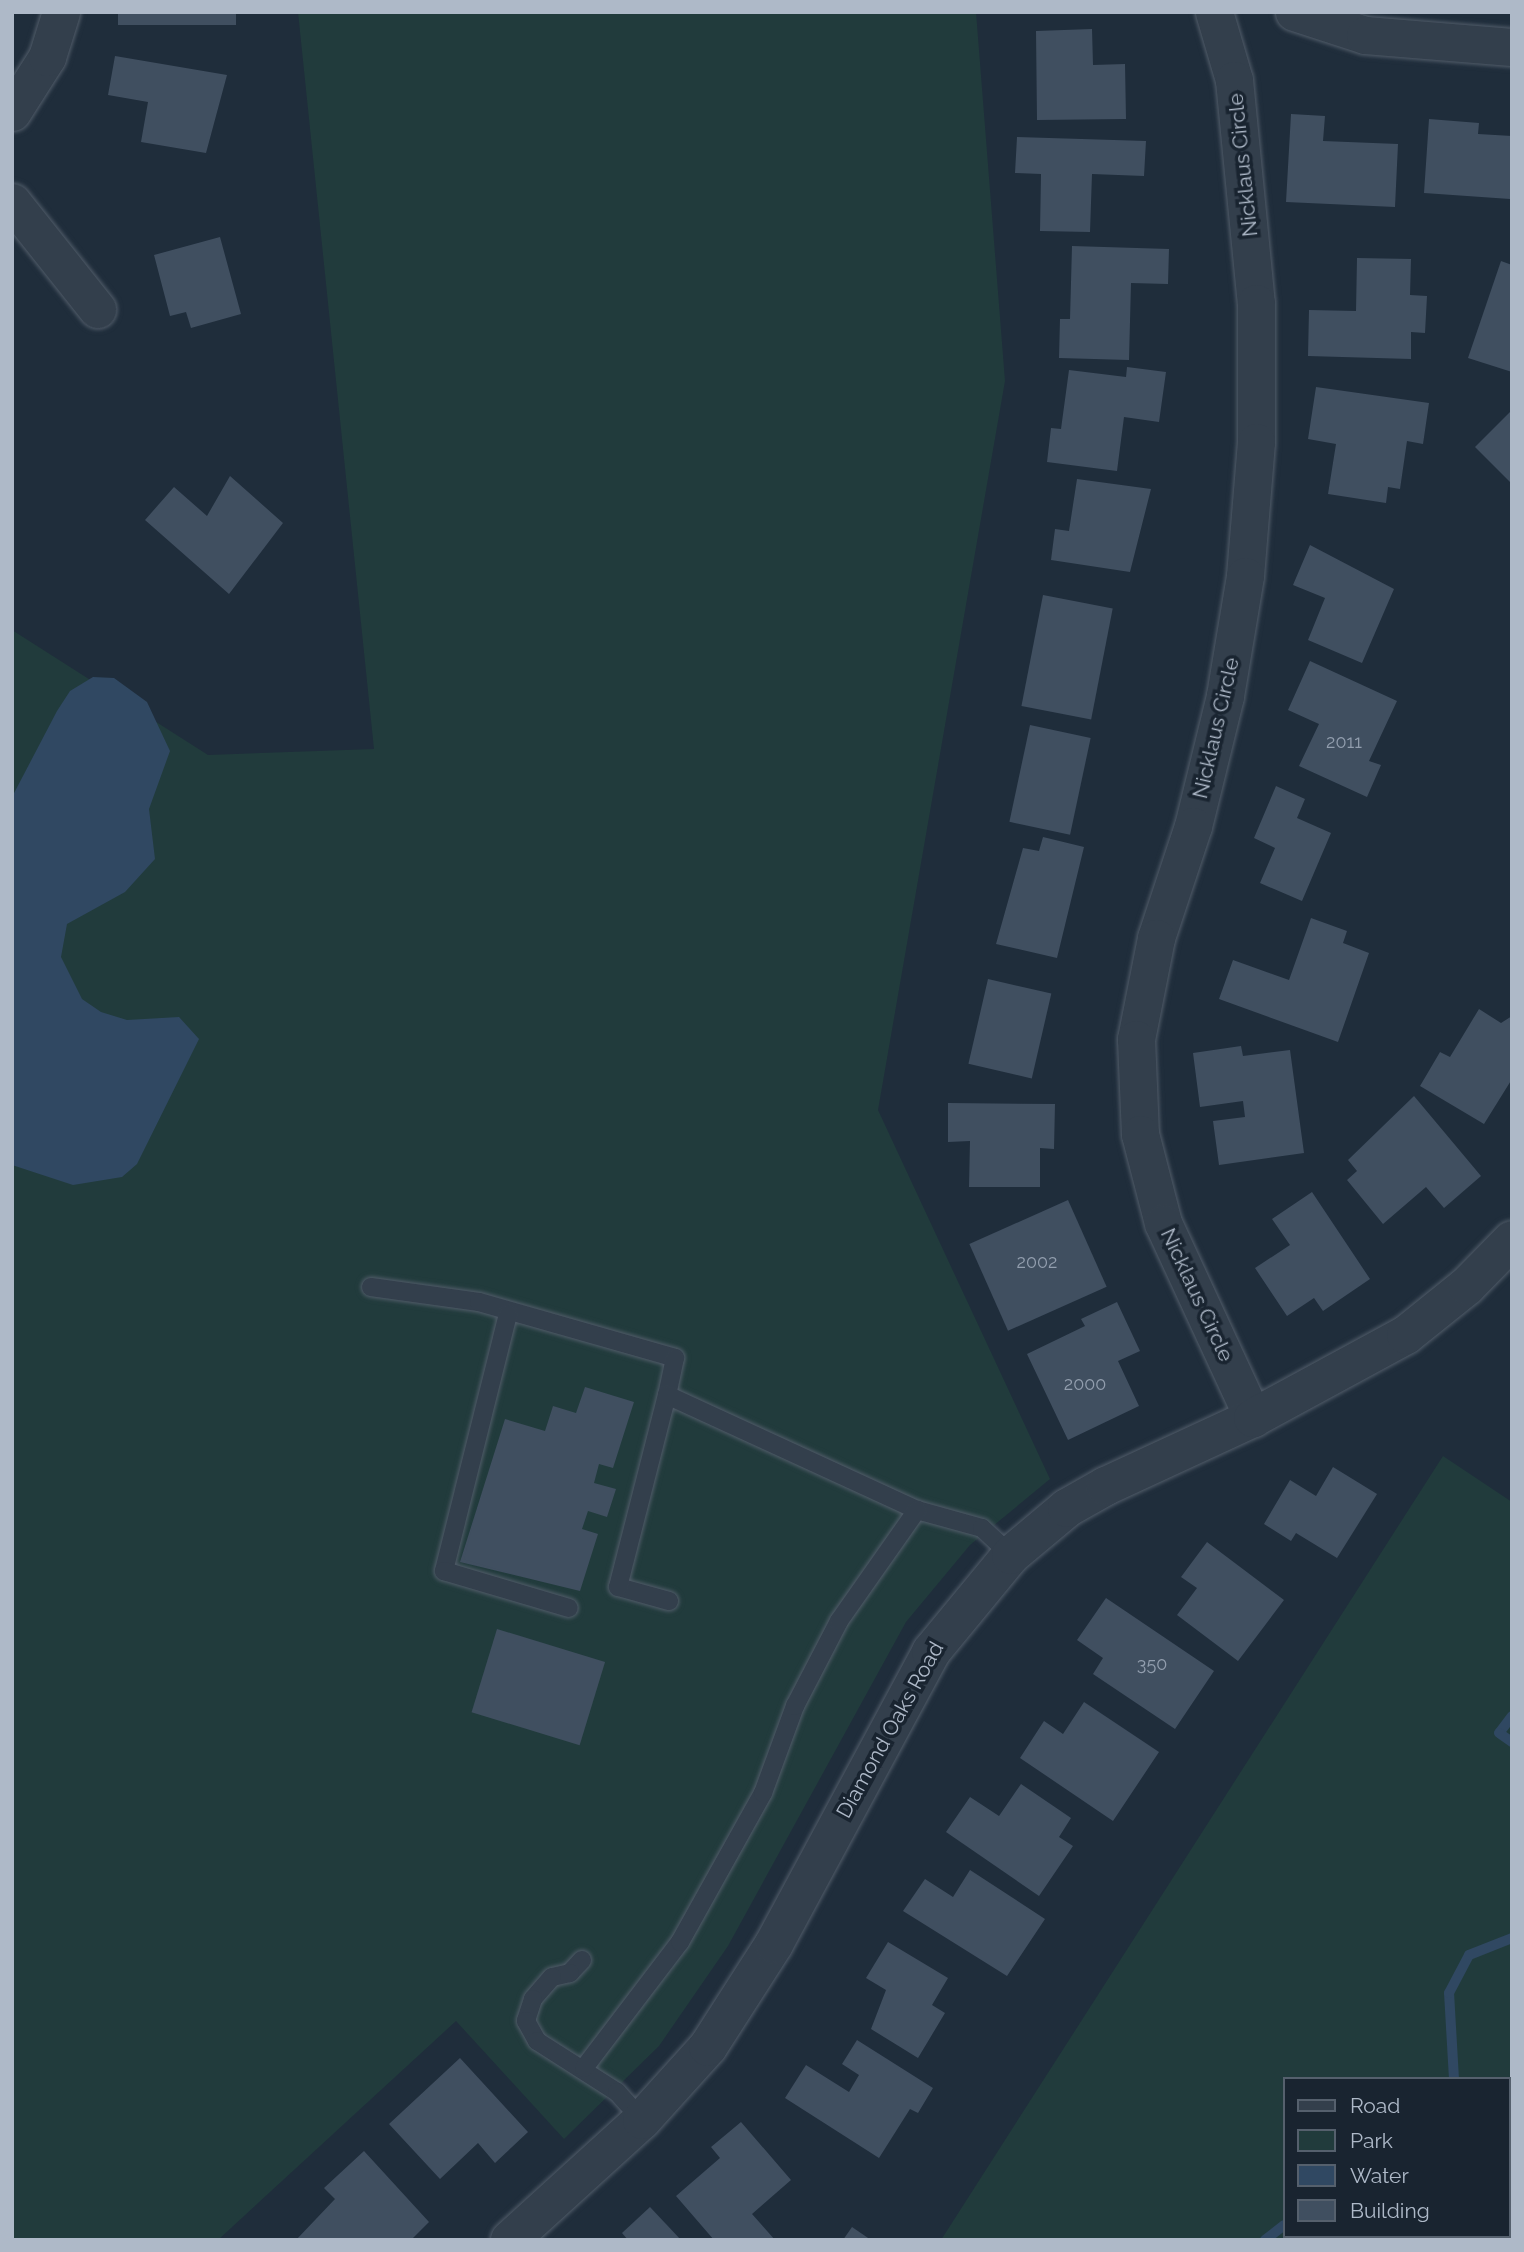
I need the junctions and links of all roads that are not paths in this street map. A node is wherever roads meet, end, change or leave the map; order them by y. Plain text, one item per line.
1 (61, 12) edge
2 (1214, 12) edge
3 (1294, 12) edge
4 (1512, 47) edge
5 (12, 113) edge
6 (12, 202) edge
7 (97, 309) dead end
8 (1512, 1240) edge
9 (371, 1287) dead end
10 (508, 1314) junction
11 (667, 1395) junction
12 (1253, 1418) junction
13 (917, 1510) junction
14 (1011, 1555) junction
15 (669, 1601) dead end
16 (569, 1608) dead end
17 (582, 1960) dead end
18 (583, 2068) junction
19 (642, 2120) junction
20 (510, 2240) edge

1 - 5 street
2 - 12 street, Nicklaus Circle
3 - 4 street
6 - 7 street
8 - 12 street, Diamond Oaks Road
9 - 10 lane
10 - 11 lane
10 - 16 lane
11 - 13 lane
11 - 15 lane
12 - 14 street, Diamond Oaks Road
13 - 14 lane
13 - 18 lane
14 - 19 street, Diamond Oaks Road
17 - 18 lane
18 - 19 lane
19 - 20 street, Diamond Oaks Road

